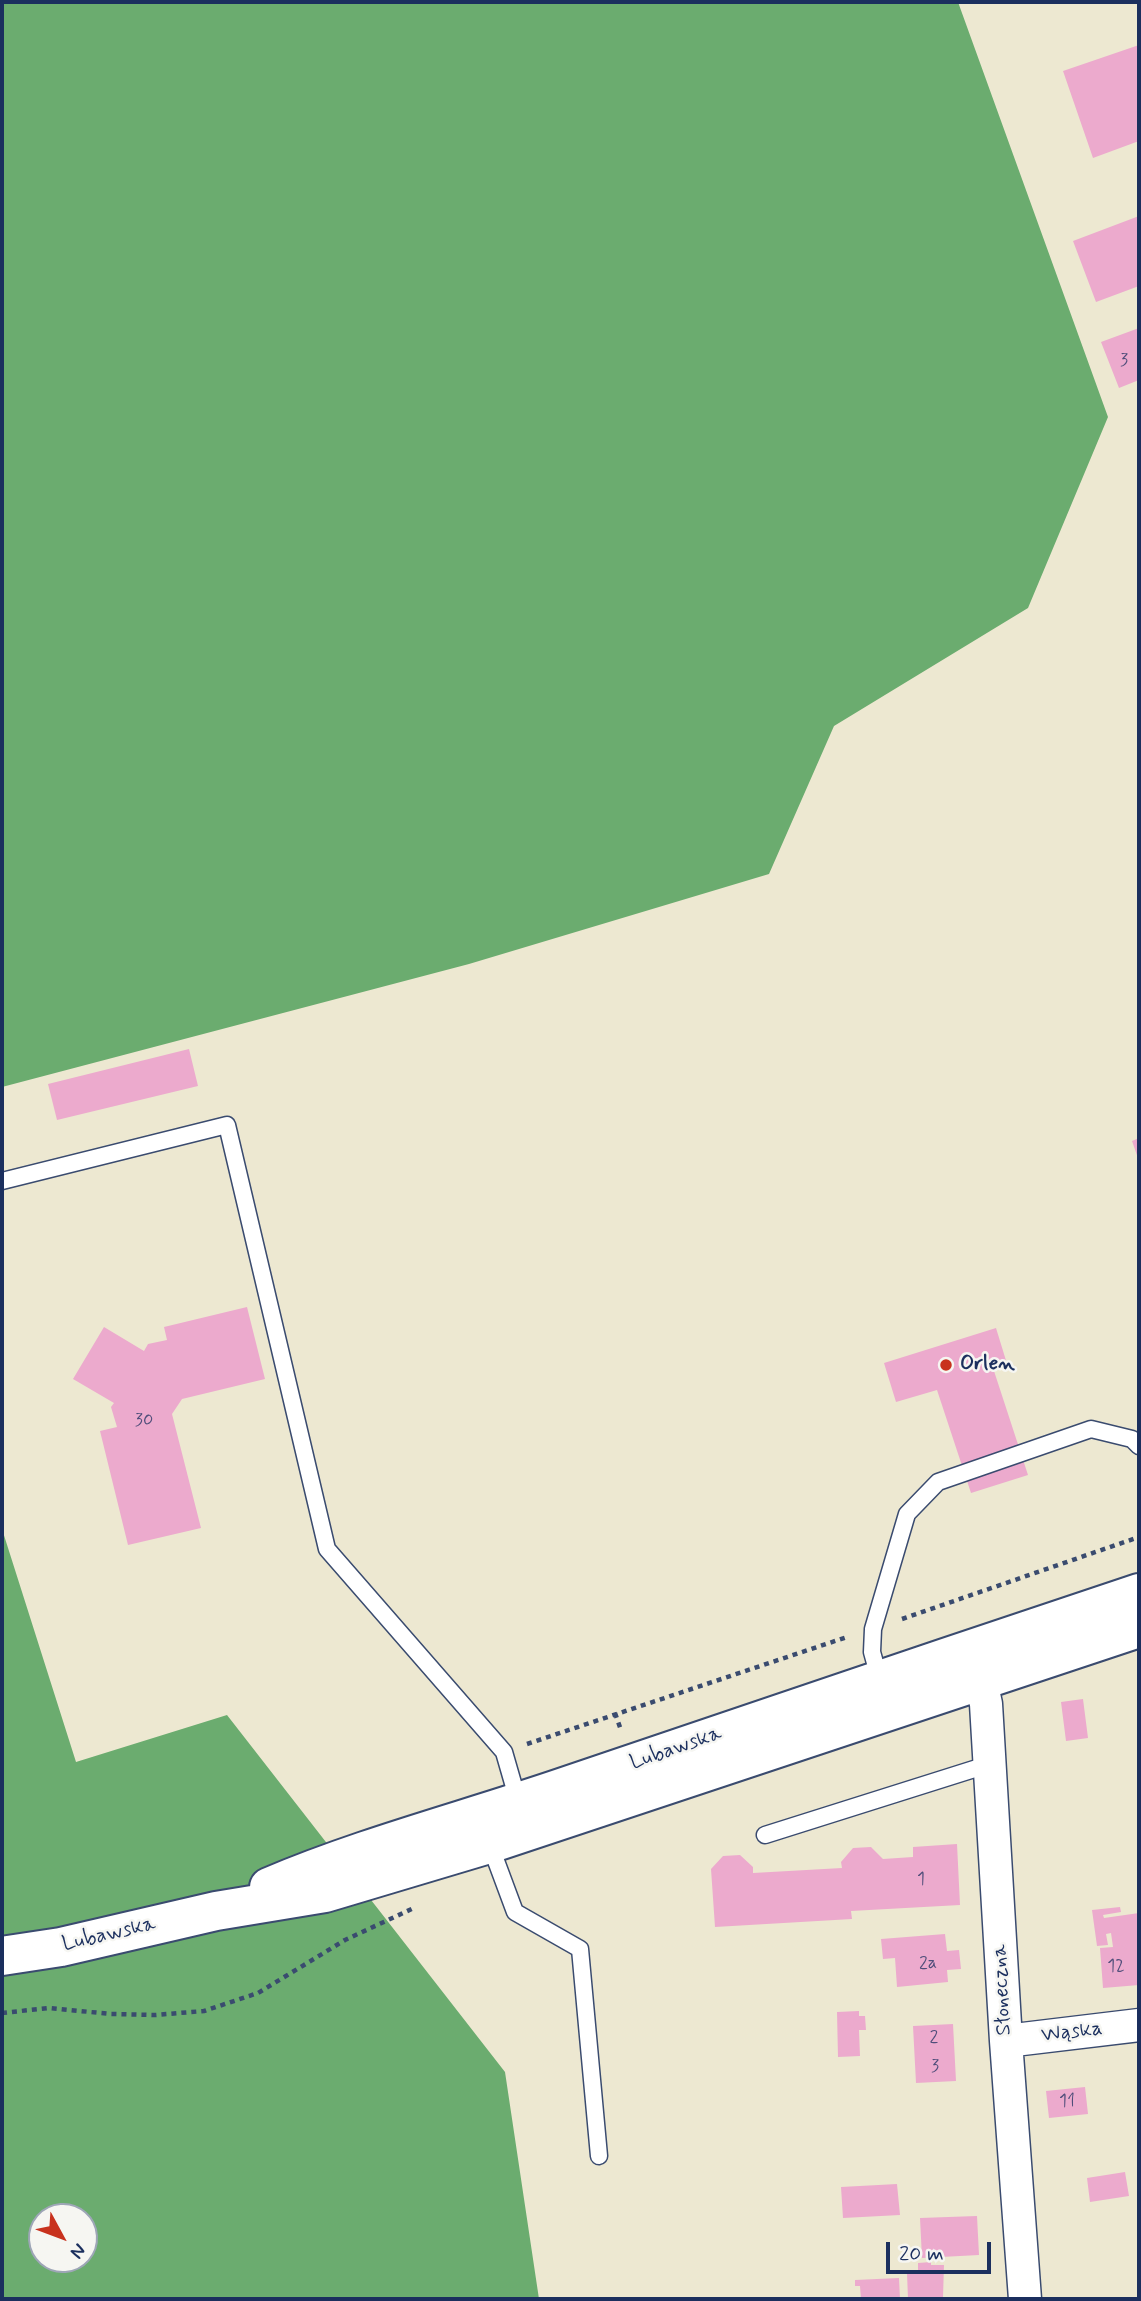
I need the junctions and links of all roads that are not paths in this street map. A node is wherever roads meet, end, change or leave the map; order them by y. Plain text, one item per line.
1 (2, 1181) edge
2 (1139, 1446) edge
3 (1139, 1594) edge
4 (1139, 1628) edge
5 (1012, 1636) junction
6 (981, 1681) junction
7 (883, 1696) junction
8 (990, 1765) junction
9 (522, 1817) junction
10 (484, 1829) junction
11 (765, 1835) dead end
12 (2, 1956) edge
13 (1139, 2025) edge
14 (1006, 2041) junction
15 (599, 2156) dead end
16 (1025, 2299) edge

1 - 9 lane
2 - 7 lane
3 - 5 main road, Lubawska
4 - 6 main road, Lubawska
5 - 6 main road
5 - 7 main road, Lubawska
6 - 7 main road, Lubawska
6 - 8 street, Słoneczna
7 - 9 main road, Lubawska
8 - 11 lane
8 - 14 street, Słoneczna
9 - 10 main road, Lubawska
10 - 12 main road, Lubawska
10 - 15 lane
13 - 14 street, Wąska
14 - 16 street, Słoneczna

